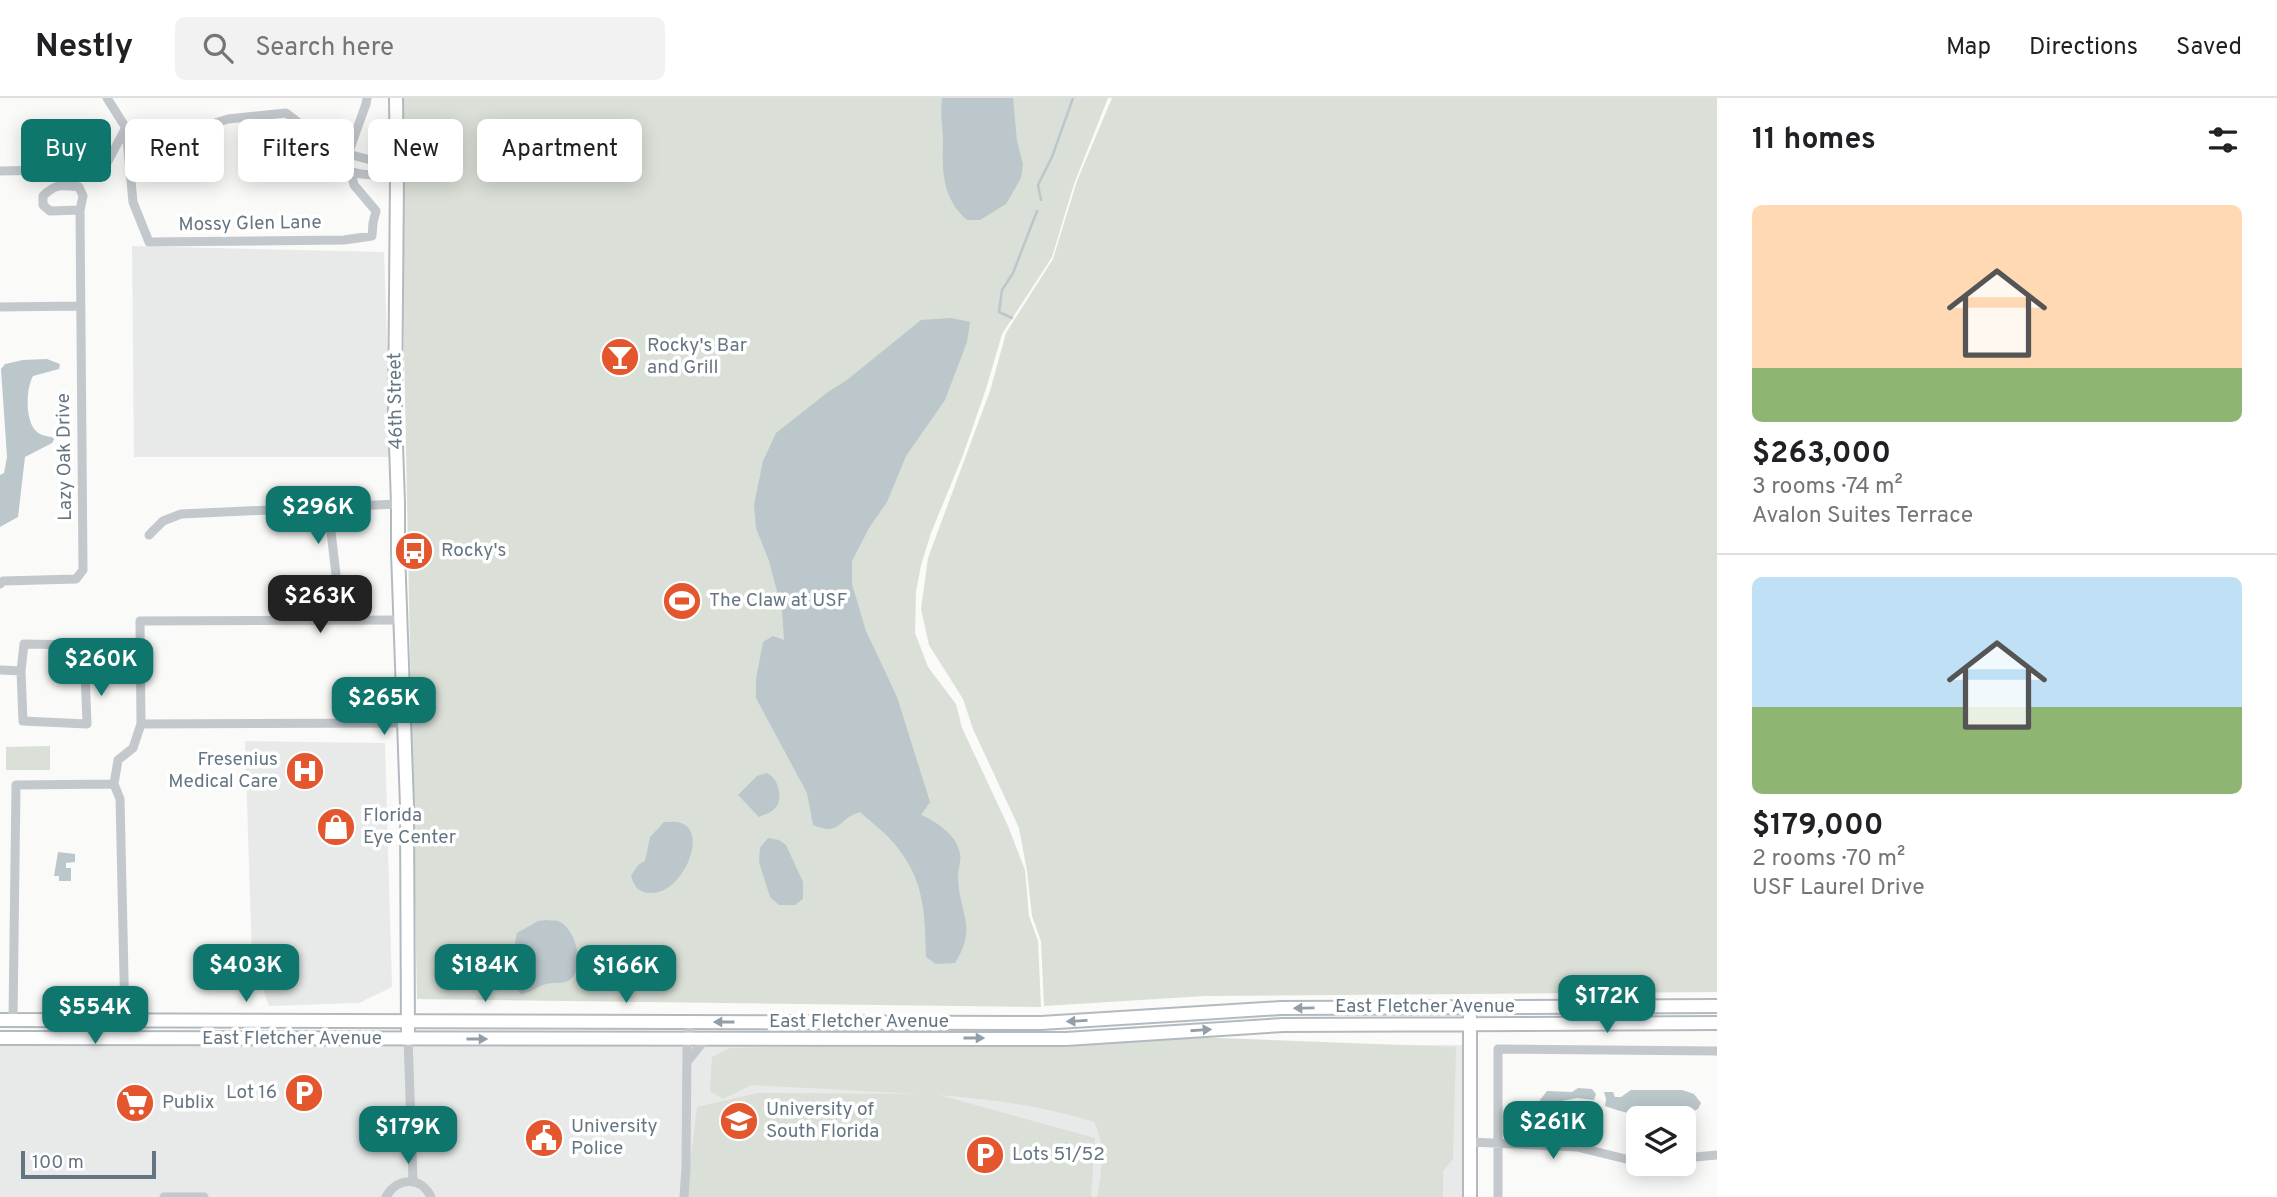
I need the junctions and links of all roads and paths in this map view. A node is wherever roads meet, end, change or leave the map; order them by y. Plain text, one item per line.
1 (107, 98) edge
2 (367, 98) edge
3 (396, 98) edge
4 (294, 119) edge
5 (396, 119) edge
6 (224, 120) edge
7 (125, 126) edge
8 (125, 130) edge
9 (354, 138) edge
10 (0, 171) edge
11 (131, 182) edge
12 (353, 182) edge
13 (397, 182) edge
14 (80, 210) junction
15 (80, 306) junction
16 (0, 307) edge
17 (398, 504) junction
18 (328, 506) junction
19 (149, 535) dead end
20 (337, 583) dead end
21 (0, 584) edge
22 (400, 620) junction
23 (0, 670) edge
24 (21, 671) junction
25 (404, 723) junction
26 (141, 724) junction
27 (114, 784) junction
28 (1470, 1006) junction
29 (1717, 1006) edge
30 (7, 1020) edge
31 (125, 1020) junction
32 (408, 1020) junction
33 (691, 1022) junction
34 (1717, 1023) edge
35 (1470, 1024) junction
36 (707, 1037) junction
37 (0, 1038) edge
38 (45, 1039) junction
39 (408, 1039) junction
40 (687, 1042) junction
41 (1717, 1051) edge
42 (687, 1062) junction
43 (1470, 1142) junction
44 (1499, 1143) junction
45 (1717, 1155) edge
46 (1696, 1157) edge
47 (1626, 1159) edge
48 (413, 1181) junction
49 (164, 1197) edge
50 (204, 1197) edge
51 (386, 1197) edge
52 (432, 1197) edge
53 (684, 1197) edge
54 (1470, 1197) edge
55 (1498, 1197) edge

1 - 7 street
2 - 9 street
3 - 5 main road, 46th Street
4 - 6 street
8 - 10 street
11 - 12 street, Mossy Glen Lane
13 - 17 main road, 46th Street
14 - 14 street
14 - 15 street, Lazy Oak Drive
15 - 16 street
15 - 21 street, Lazy Oak Drive
17 - 18 street
17 - 22 main road, 46th Street
18 - 19 street
18 - 20 street
22 - 25 main road, 46th Street
22 - 26 street
23 - 24 street
24 - 24 street
25 - 26 street
25 - 32 main road, 46th Street
26 - 27 street
27 - 30 street
27 - 31 street
28 - 29 main road, East Fletcher Avenue
28 -> 33 main road, East Fletcher Avenue
28 - 35 main road
30 - 31 main road, East Fletcher Avenue
31 - 32 main road, East Fletcher Avenue
31 - 38 main road
32 - 33 main road, East Fletcher Avenue
32 - 39 main road, 46th Street
33 - 40 street
34 - 35 main road, East Fletcher Avenue
36 -> 35 main road, East Fletcher Avenue
35 - 43 main road
36 - 40 main road, East Fletcher Avenue
36 - 42 street
37 - 38 main road, East Fletcher Avenue
38 - 39 main road, East Fletcher Avenue
39 -> 40 main road, East Fletcher Avenue
39 - 48 street
40 - 42 street
41 - 44 street
42 - 53 street
43 - 44 street
43 - 54 main road
44 - 47 street
44 - 55 street
45 - 46 street
48 - 51 street
48 - 52 street
49 - 50 street

